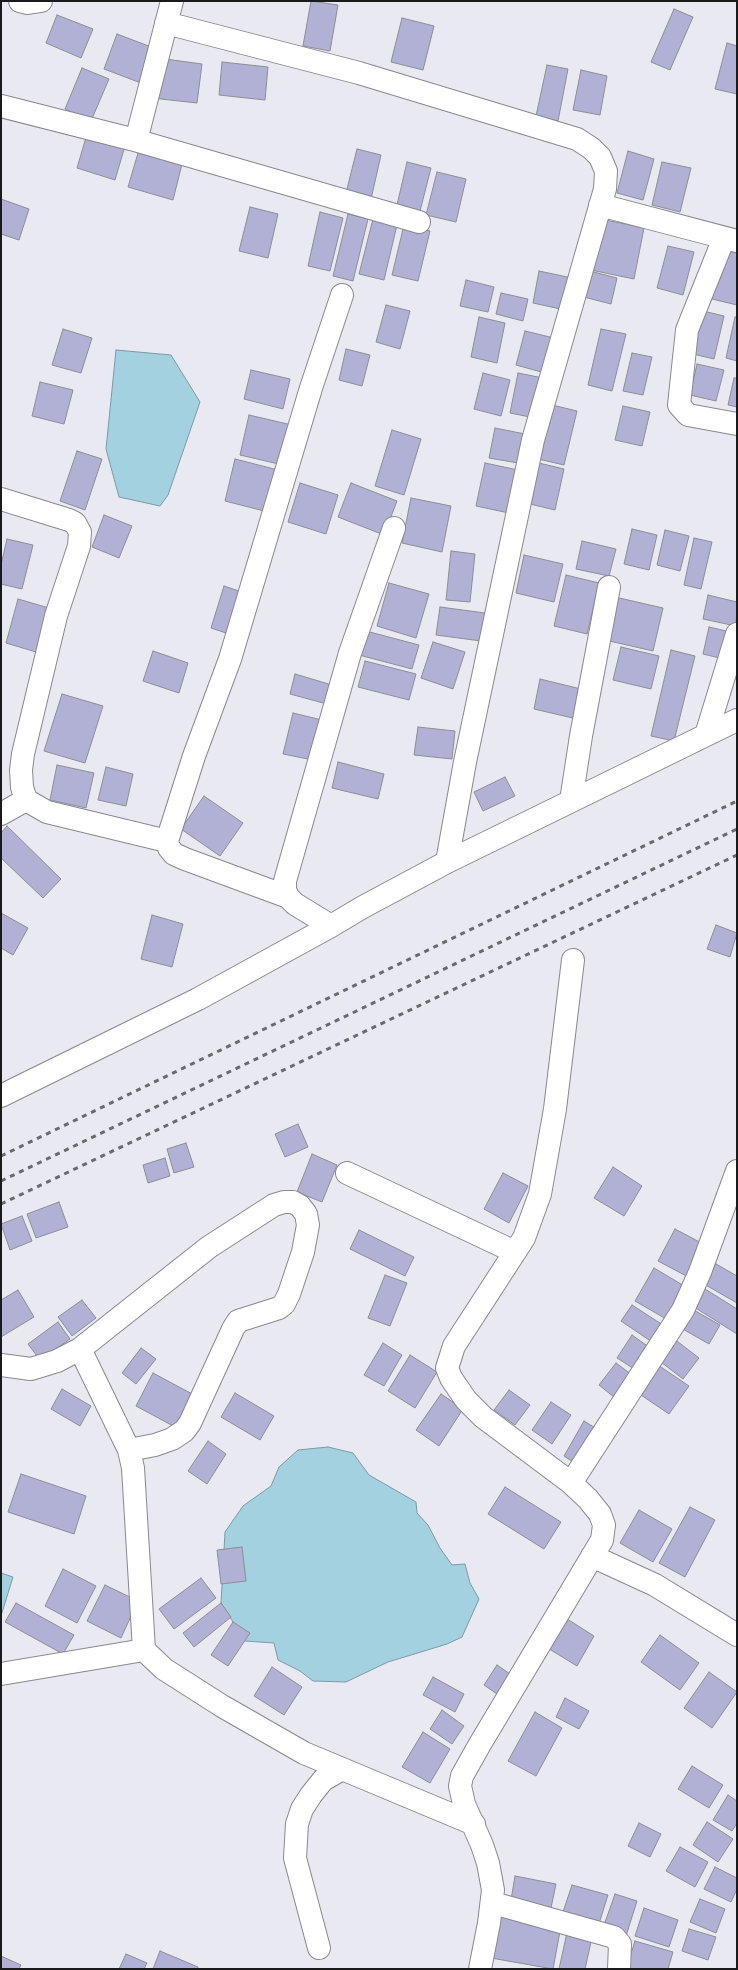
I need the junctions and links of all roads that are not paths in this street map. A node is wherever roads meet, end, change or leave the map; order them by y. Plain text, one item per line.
1 (20, 1) edge
2 (41, 1) edge
3 (172, 1) edge
4 (166, 23) junction
5 (1, 106) edge
6 (131, 139) junction
7 (600, 205) junction
8 (419, 222) dead end
9 (730, 240) edge
10 (342, 295) dead end
11 (737, 424) edge
12 (1, 499) edge
13 (394, 528) dead end
14 (609, 587) dead end
15 (737, 634) edge
16 (737, 720) edge
17 (706, 735) junction
18 (26, 800) junction
19 (571, 801) junction
20 (1, 814) edge
21 (167, 841) junction
22 (447, 862) junction
23 (288, 897) junction
24 (331, 926) junction
25 (573, 960) dead end
26 (1, 1096) edge
27 (737, 1171) edge
28 (347, 1173) dead end
29 (515, 1252) junction
30 (80, 1349) junction
31 (1, 1365) edge
32 (129, 1450) junction
33 (570, 1483) junction
34 (592, 1556) junction
35 (737, 1635) edge
36 (144, 1650) junction
37 (1, 1674) edge
38 (342, 1769) junction
39 (474, 1824) junction
40 (493, 1903) junction
41 (319, 1948) dead end
42 (480, 1969) edge
43 (619, 1969) edge

1 - 2 street
3 - 4 street
4 - 6 street
4 - 7 street
5 - 6 street
6 - 8 street
7 - 9 street
7 - 22 street
9 - 11 street
10 - 21 street
12 - 18 street
13 - 23 street
14 - 19 street
15 - 17 street
16 - 17 street
17 - 19 street
18 - 20 street
18 - 21 street
19 - 22 street
21 - 23 street
22 - 24 street
23 - 24 street
24 - 26 street
25 - 29 street
27 - 33 street
28 - 29 street
29 - 33 street
30 - 31 street
30 - 32 street
30 - 32 street
32 - 36 street
33 - 34 street
34 - 35 street
34 - 39 street
36 - 37 street
36 - 38 street
38 - 39 street
38 - 41 street
39 - 40 street
40 - 42 street
40 - 43 street

